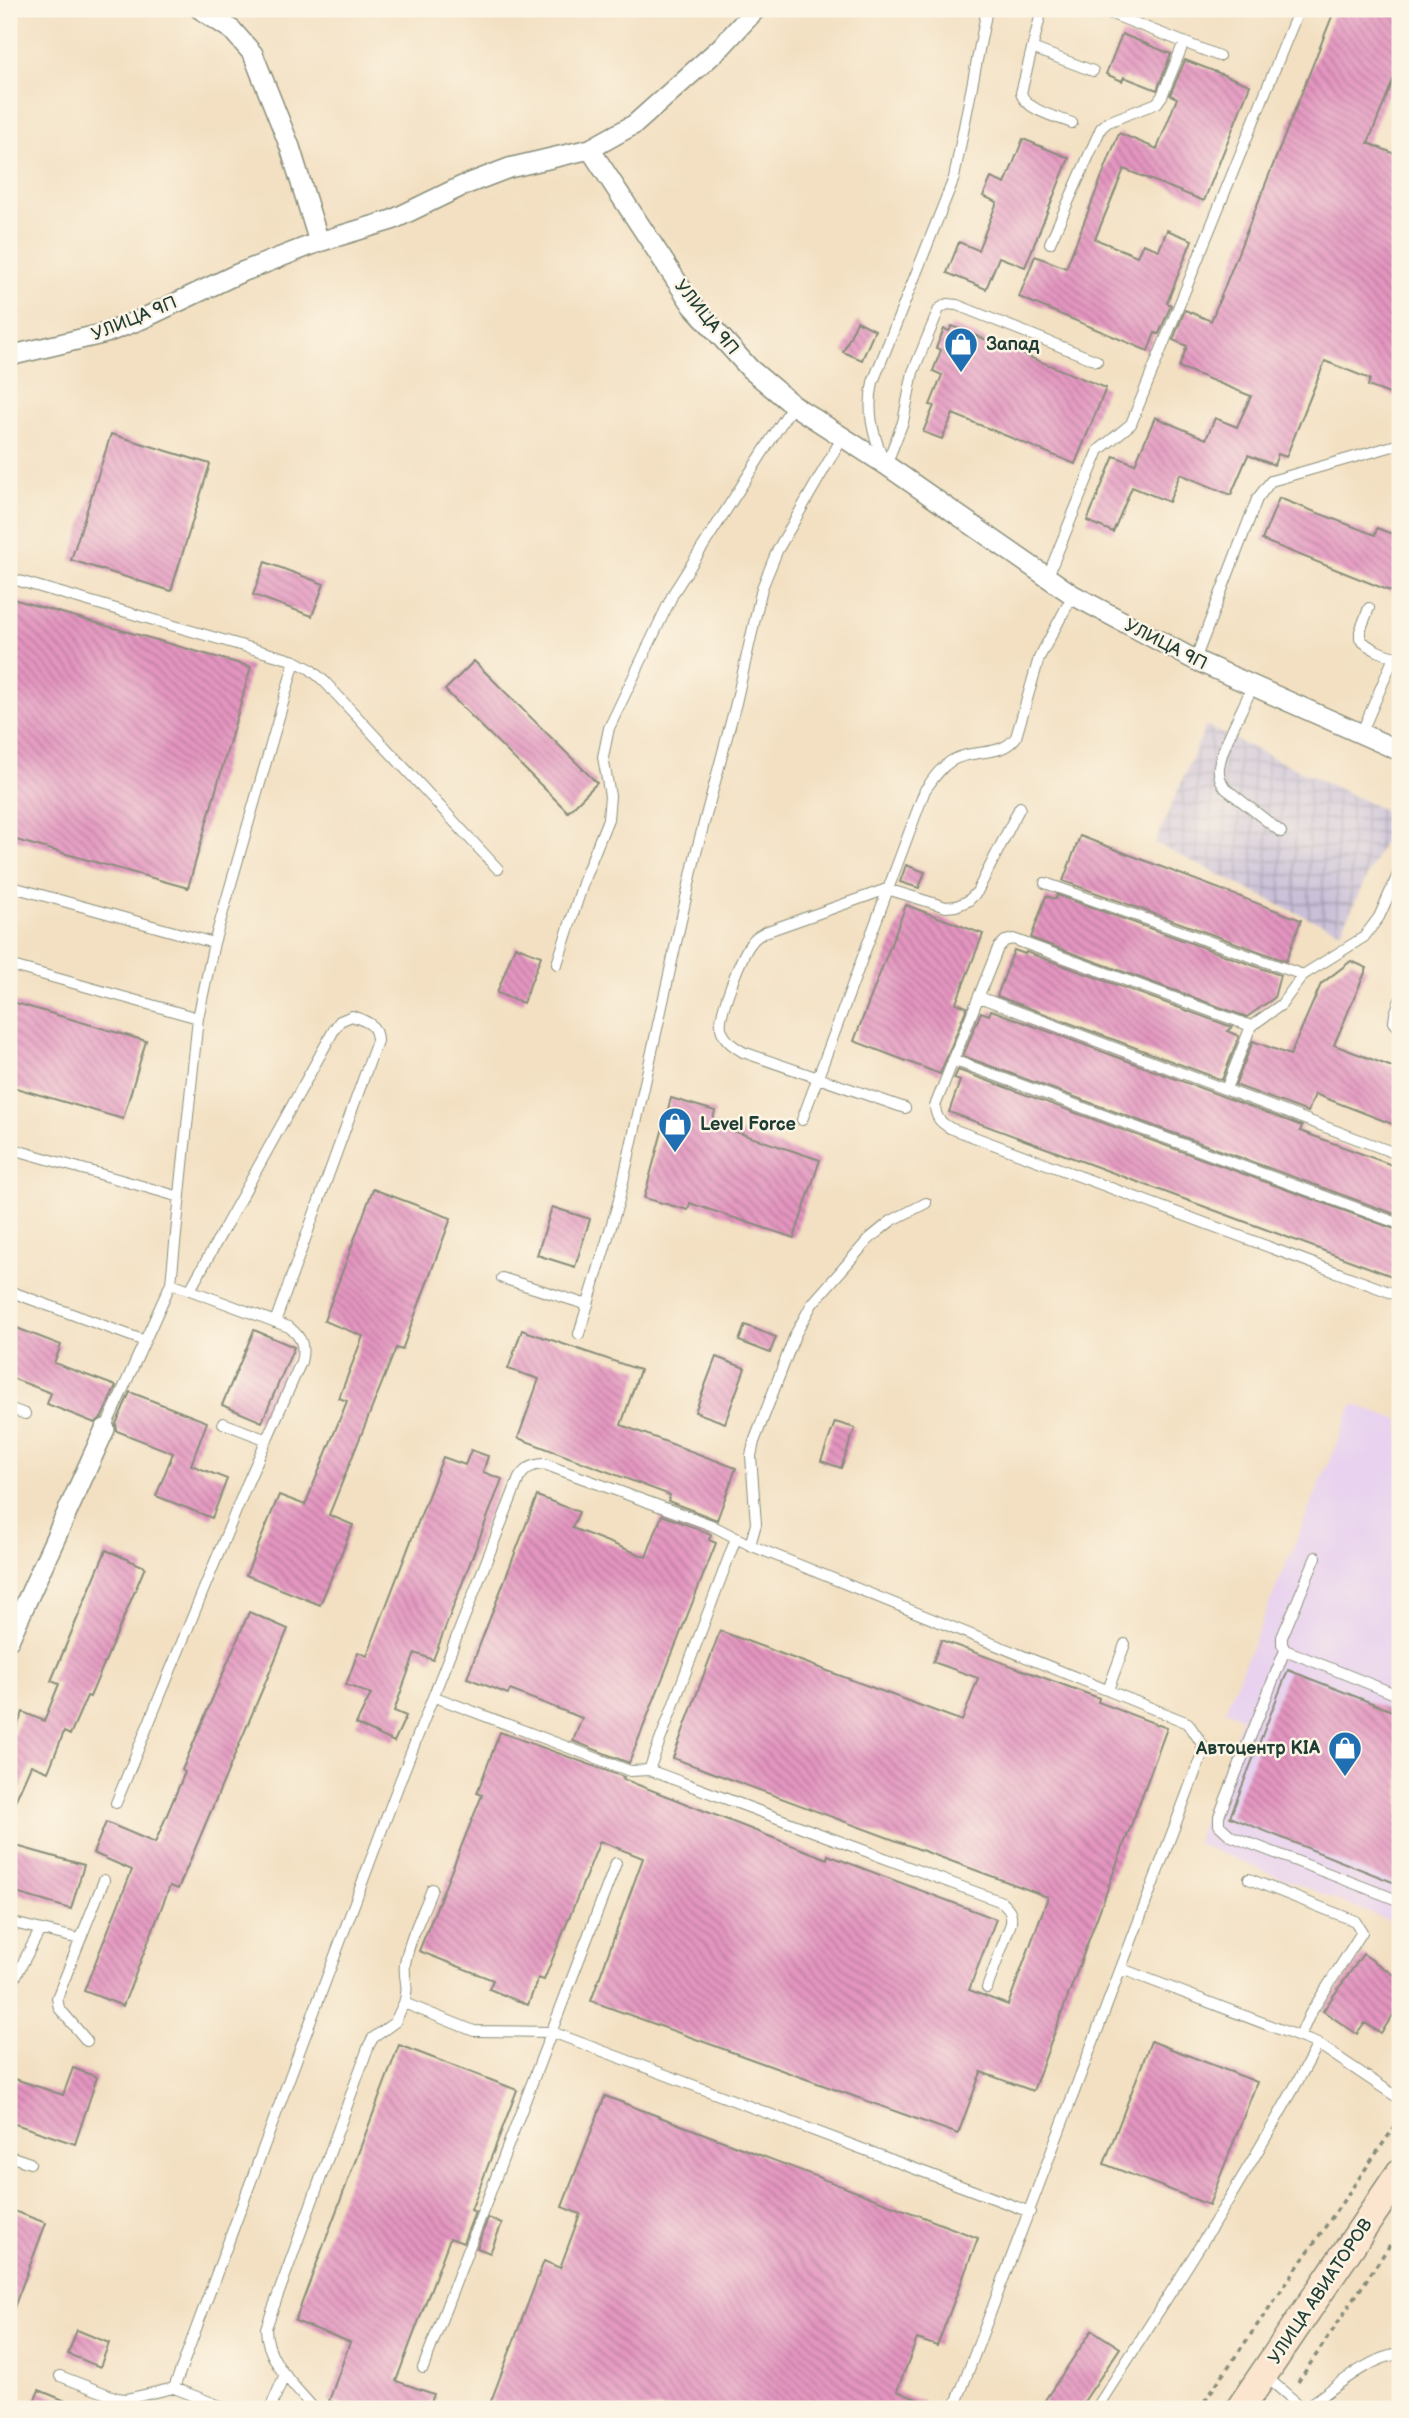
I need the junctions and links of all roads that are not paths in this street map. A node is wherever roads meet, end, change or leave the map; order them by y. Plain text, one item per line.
1 (203, 9) edge
2 (756, 9) edge
3 (987, 9) edge
4 (1042, 9) edge
5 (1099, 9) edge
6 (1298, 9) edge
7 (1184, 42) junction
8 (1032, 48) junction
9 (1219, 56) dead end
10 (1093, 71) dead end
11 (1072, 123) dead end
12 (590, 149) junction
13 (319, 242) junction
14 (1050, 243) dead end
15 (9, 356) edge
16 (1097, 361) dead end
17 (793, 405) junction
18 (842, 438) junction
19 (1400, 444) edge
20 (886, 465) junction
21 (1047, 578) junction
22 (9, 579) edge
23 (1073, 595) junction
24 (1369, 608) dead end
25 (1397, 657) edge
26 (1195, 660) junction
27 (295, 661) junction
28 (1253, 685) junction
29 (1361, 734) junction
30 (1400, 751) edge
31 (1020, 807) dead end
32 (1281, 832) dead end
33 (498, 869) dead end
34 (1400, 870) edge
35 (1045, 883) dead end
36 (9, 886) edge
37 (887, 889) junction
38 (214, 943) junction
39 (557, 964) dead end
40 (9, 965) edge
41 (1303, 975) junction
42 (979, 997) junction
43 (1400, 1000) edge
44 (198, 1018) junction
45 (1251, 1026) junction
46 (1400, 1029) edge
47 (953, 1060) junction
48 (817, 1077) junction
49 (1226, 1089) junction
50 (905, 1108) dead end
51 (802, 1120) dead end
52 (9, 1148) edge
53 (1400, 1155) edge
54 (180, 1197) junction
55 (926, 1203) dead end
56 (1400, 1224) edge
57 (502, 1278) dead end
58 (172, 1283) junction
59 (190, 1290) junction
60 (9, 1291) edge
61 (1400, 1296) edge
62 (588, 1305) junction
63 (275, 1322) junction
64 (579, 1334) dead end
65 (145, 1341) junction
66 (9, 1408) edge
67 (25, 1414) dead end
68 (223, 1423) dead end
69 (105, 1429) joint
70 (267, 1440) junction
71 (736, 1538) junction
72 (750, 1545) junction
73 (1316, 1557) dead end
74 (9, 1640) edge
75 (1125, 1644) dead end
76 (1285, 1650) junction
77 (1108, 1690) junction
78 (1400, 1696) edge
79 (435, 1697) junction
80 (649, 1770) junction
81 (116, 1803) dead end
82 (616, 1863) dead end
83 (1250, 1879) dead end
84 (104, 1880) dead end
85 (432, 1889) dead end
86 (1400, 1901) edge
87 (9, 1922) edge
88 (40, 1930) junction
89 (80, 1939) junction
90 (1122, 1969) junction
91 (987, 1988) dead end
92 (9, 1989) edge
93 (404, 2003) junction
94 (552, 2032) junction
95 (1300, 2036) junction
96 (87, 2041) dead end
97 (1318, 2044) junction
98 (1400, 2098) edge
99 (9, 2156) edge
100 (30, 2163) dead end
101 (1400, 2173) edge
102 (1030, 2212) junction
103 (1400, 2354) edge
104 (423, 2368) dead end
105 (285, 2374) junction
106 (1264, 2375) junction
107 (60, 2376) dead end
108 (174, 2388) junction
109 (228, 2409) edge
110 (270, 2409) edge
111 (314, 2409) edge
112 (954, 2409) edge
113 (1096, 2409) edge
114 (1240, 2409) edge

1 - 13 street
2 - 12 street
3 - 20 lane
4 - 8 lane
5 - 7 lane
6 - 21 lane
7 - 9 lane
7 - 14 lane
8 - 10 lane
8 - 11 lane
12 - 13 street, УЛИЦА 9П
12 - 17 street, УЛИЦА 9П
13 - 15 street, УЛИЦА 9П
16 - 20 lane
17 - 18 street, УЛИЦА 9П
17 - 39 lane
18 - 20 street, УЛИЦА 9П
18 - 62 lane
19 - 26 lane
20 - 21 street, УЛИЦА 9П
21 - 23 street, УЛИЦА 9П
22 - 27 lane
23 - 26 street, УЛИЦА 9П
23 - 37 lane
24 - 25 lane
25 - 29 lane
26 - 28 street, УЛИЦА 9П
27 - 33 lane
27 - 38 lane
28 - 29 street, УЛИЦА 9П
28 - 32 lane
29 - 30 street, УЛИЦА 9П
31 - 37 lane
34 - 41 lane
35 - 41 lane
36 - 38 lane
37 - 48 lane
37 - 48 lane
38 - 44 lane
40 - 44 lane
41 - 45 lane
42 - 45 lane
42 - 47 lane
42 - 49 lane
43 - 46 lane
44 - 54 lane
45 - 49 lane
47 - 56 lane
47 - 61 lane
48 - 50 lane
48 - 51 lane
49 - 53 lane
52 - 54 lane
54 - 58 lane
55 - 72 lane
57 - 62 lane
58 - 59 lane
58 - 65 lane
59 - 63 lane
59 - 63 lane
60 - 65 lane
62 - 64 lane
63 - 70 lane
65 - 69 lane
66 - 67 lane
68 - 70 lane
69 - 74 street
70 - 81 lane
71 - 72 lane
71 - 79 lane
71 - 80 lane
72 - 77 lane
73 - 76 lane
75 - 77 lane
76 - 78 lane
76 - 86 lane
77 - 90 lane
79 - 80 lane
79 - 108 lane
80 - 91 lane
82 - 94 lane
83 - 95 lane
84 - 89 lane
85 - 93 lane
87 - 88 lane
88 - 89 lane
88 - 92 lane
89 - 96 lane
90 - 95 lane
90 - 102 lane
93 - 94 lane
93 - 105 lane
94 - 102 lane
94 - 104 lane
95 - 97 lane
97 - 98 lane
97 - 113 lane
99 - 100 lane
101 - 106 main road, УЛИЦА АВИАТОРОВ
102 - 112 lane
103 - 106 lane
105 - 110 lane
105 - 111 lane
106 - 114 main road, УЛИЦА АВИАТОРОВ
107 - 108 lane
108 - 109 lane

